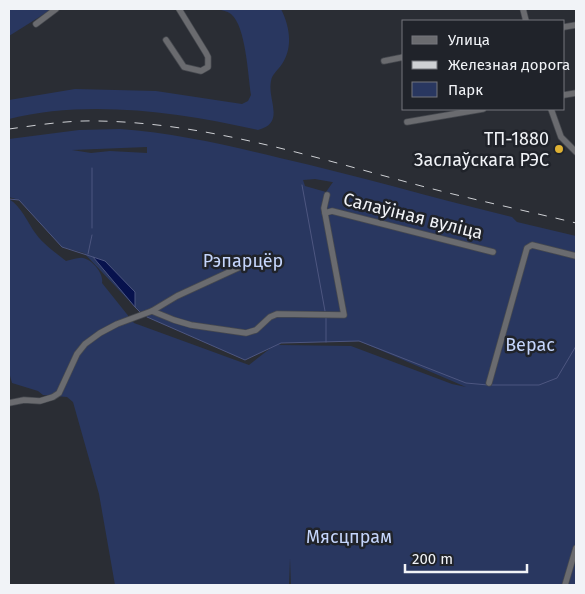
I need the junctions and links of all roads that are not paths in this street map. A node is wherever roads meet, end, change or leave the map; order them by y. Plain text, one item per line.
1 (56, 9) edge
2 (179, 9) edge
3 (36, 24) dead end
4 (166, 40) dead end
5 (402, 57) edge
6 (384, 61) dead end
7 (477, 110) edge
8 (551, 110) edge
9 (407, 122) dead end
10 (576, 152) edge
11 (327, 195) dead end
12 (325, 213) junction
13 (493, 252) dead end
14 (576, 256) edge
15 (253, 261) dead end
16 (152, 311) junction
17 (489, 383) dead end
18 (9, 403) edge
19 (576, 548) edge
20 (565, 585) edge

1 - 3 street
2 - 4 street
5 - 6 street
7 - 9 street
8 - 10 street
11 - 12 street
12 - 13 street, Салаўіная вуліца
12 - 16 street
14 - 17 street
15 - 16 street
16 - 18 street
19 - 20 street

